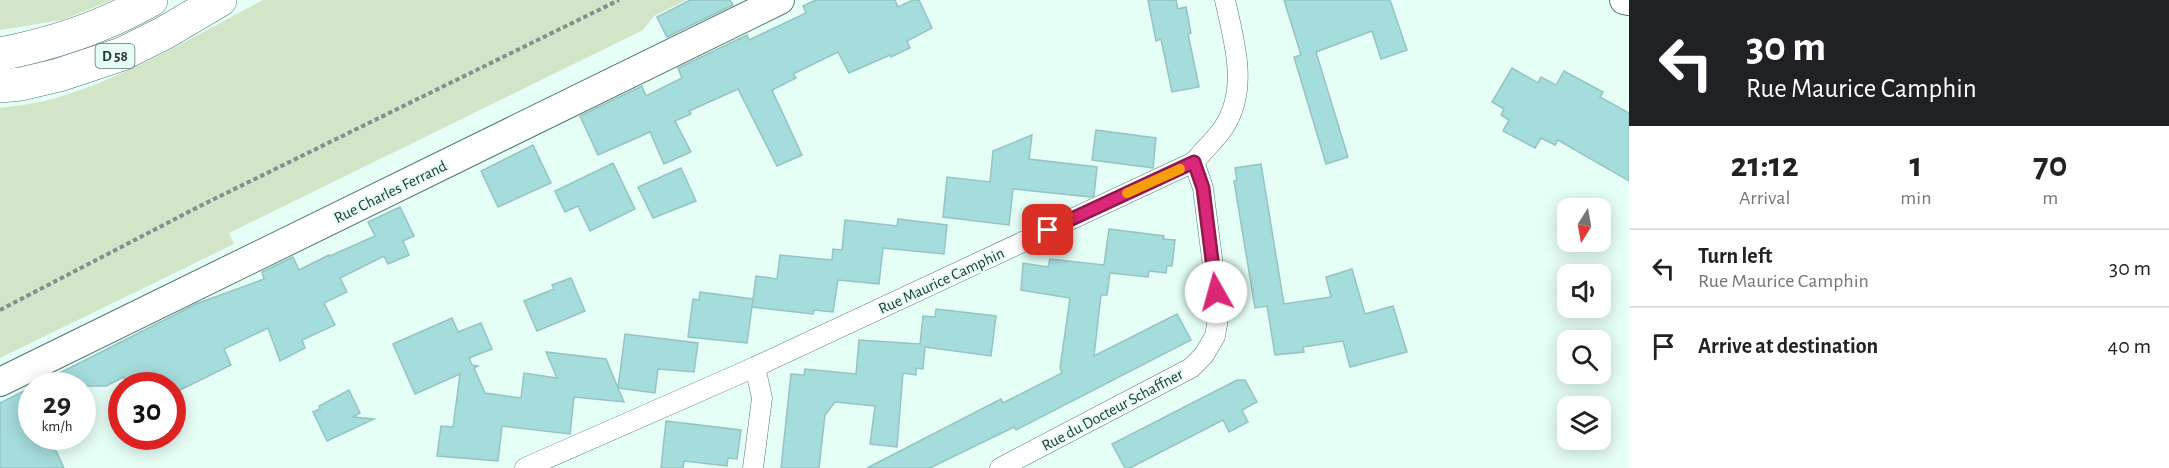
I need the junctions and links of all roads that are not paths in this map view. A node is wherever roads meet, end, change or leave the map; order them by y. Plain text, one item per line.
1 (152, 0) edge
2 (220, 0) edge
3 (780, 0) edge
4 (1225, 0) edge
5 (1624, 0) edge
6 (1629, 2) edge
7 (0, 54) edge
8 (0, 86) edge
9 (1194, 162) junction
10 (755, 367) junction
11 (0, 382) edge
12 (525, 468) edge
13 (753, 468) edge
14 (1000, 468) edge

1 - 7 highway, D 58
2 - 8 highway, D 58
3 - 11 street, Rue Charles Ferrand
4 - 9 street, Rue Maurice Camphin
5 - 6 street
9 - 10 street, Rue Maurice Camphin
9 - 14 street, Rue du Docteur Schaffner
10 - 12 street, Rue Maurice Camphin
10 - 13 street

